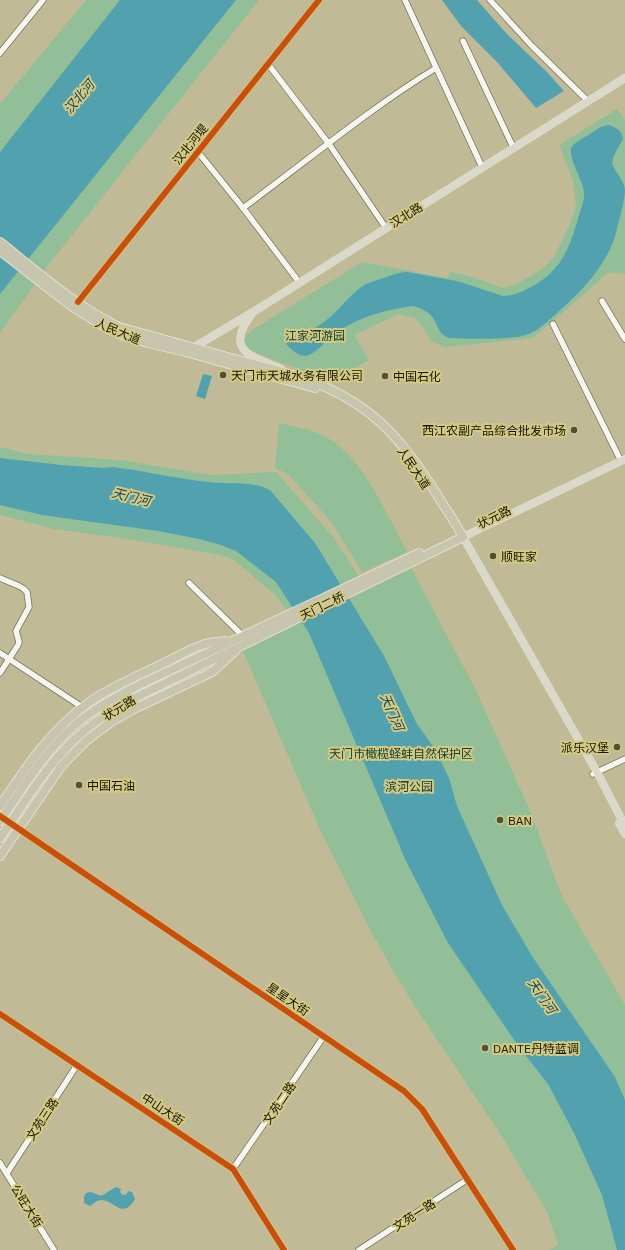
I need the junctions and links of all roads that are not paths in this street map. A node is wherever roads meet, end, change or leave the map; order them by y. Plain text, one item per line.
1 (43, 0) edge
2 (319, 0) edge
3 (405, 0) edge
4 (490, 0) edge
5 (463, 41) dead end
6 (0, 52) edge
7 (268, 64) junction
8 (436, 68) junction
9 (625, 78) edge
10 (588, 101) junction
11 (329, 144) junction
12 (513, 147) junction
13 (198, 152) junction
14 (482, 167) junction
15 (243, 208) junction
16 (386, 228) junction
17 (0, 242) edge
18 (0, 251) edge
19 (299, 282) junction
20 (48, 284) junction
21 (602, 301) dead end
22 (78, 302) junction
23 (253, 312) junction
24 (553, 324) dead end
25 (625, 339) edge
26 (190, 350) junction
27 (303, 378) junction
28 (623, 456) edge
29 (460, 536) junction
30 (0, 578) edge
31 (363, 582) joint
32 (189, 583) dead end
33 (277, 624) junction
34 (243, 636) junction
35 (236, 643) junction
36 (0, 653) edge
37 (10, 658) junction
38 (0, 673) edge
39 (82, 708) junction
40 (51, 736) junction
41 (65, 750) junction
42 (48, 753) junction
43 (70, 757) junction
44 (625, 759) edge
45 (595, 773) junction
46 (34, 788) junction
47 (46, 788) junction
48 (0, 806) edge
49 (1, 818) edge
50 (10, 823) junction
51 (625, 826) edge
52 (18, 829) junction
53 (625, 834) edge
54 (0, 838) edge
55 (0, 856) edge
56 (0, 1014) edge
57 (324, 1036) junction
58 (77, 1065) junction
59 (0, 1163) edge
60 (234, 1169) junction
61 (6, 1173) junction
62 (468, 1179) junction
63 (54, 1250) edge
64 (284, 1250) edge
65 (359, 1250) edge
66 (513, 1250) edge

1 - 6 street
2 - 7 street, 汉北河堤
3 - 8 street
4 - 10 street
5 - 12 street
7 - 11 street
7 - 13 street, 汉北河堤
8 - 11 street
8 - 14 street
9 - 10 main road, 汉北路
10 - 12 main road, 汉北路
11 - 15 street
11 - 16 street
12 - 14 main road, 汉北路
13 - 15 street
13 - 22 street, 汉北河堤
14 - 16 main road, 汉北路
15 - 19 street
16 - 19 main road, 汉北路
17 - 20 highway
18 - 20 highway
19 - 23 main road, 汉北路
20 - 22 highway, 人民大道
20 - 26 highway, 人民大道
21 - 25 street
22 - 26 highway, 人民大道
23 - 26 main road, 汉北路
23 - 27 main road
24 - 28 street
26 - 27 highway, 人民大道
26 - 29 highway, 人民大道
27 - 29 highway, 人民大道
28 - 29 main road, 状元路
29 - 31 highway, 状元路
29 - 45 main road, 人民大道
30 - 37 street
31 - 33 highway, 天门二桥
32 - 34 street
33 - 34 highway, 状元路
33 - 35 highway, 状元路
34 - 35 highway, 状元路
35 - 39 highway
35 - 41 highway, 状元路
35 - 42 highway, 状元路
35 - 43 highway
36 - 37 street
37 - 38 street
37 - 39 street
39 - 40 highway
40 - 42 highway
40 - 48 highway
41 - 43 highway
41 - 46 highway, 状元路
42 - 49 highway, 状元路
43 - 47 highway
44 - 45 street
45 - 51 main road, 人民大道
45 - 53 main road, 人民大道
46 - 47 highway
46 - 50 highway, 状元路
47 - 52 highway
49 - 50 street, 星星大街
50 - 52 street, 星星大街
50 - 54 highway, 状元路
52 - 55 highway
52 - 57 street, 星星大街
56 - 58 street, 中山大街
57 - 60 street, 文苑二路
57 - 62 street, 星星大街
58 - 60 street, 中山大街
58 - 61 street, 文苑三路
59 - 61 street, 公旺大街
60 - 64 street, 中山大街
61 - 63 street, 公旺大街
62 - 65 street, 文苑一路
62 - 66 street, 星星大街

